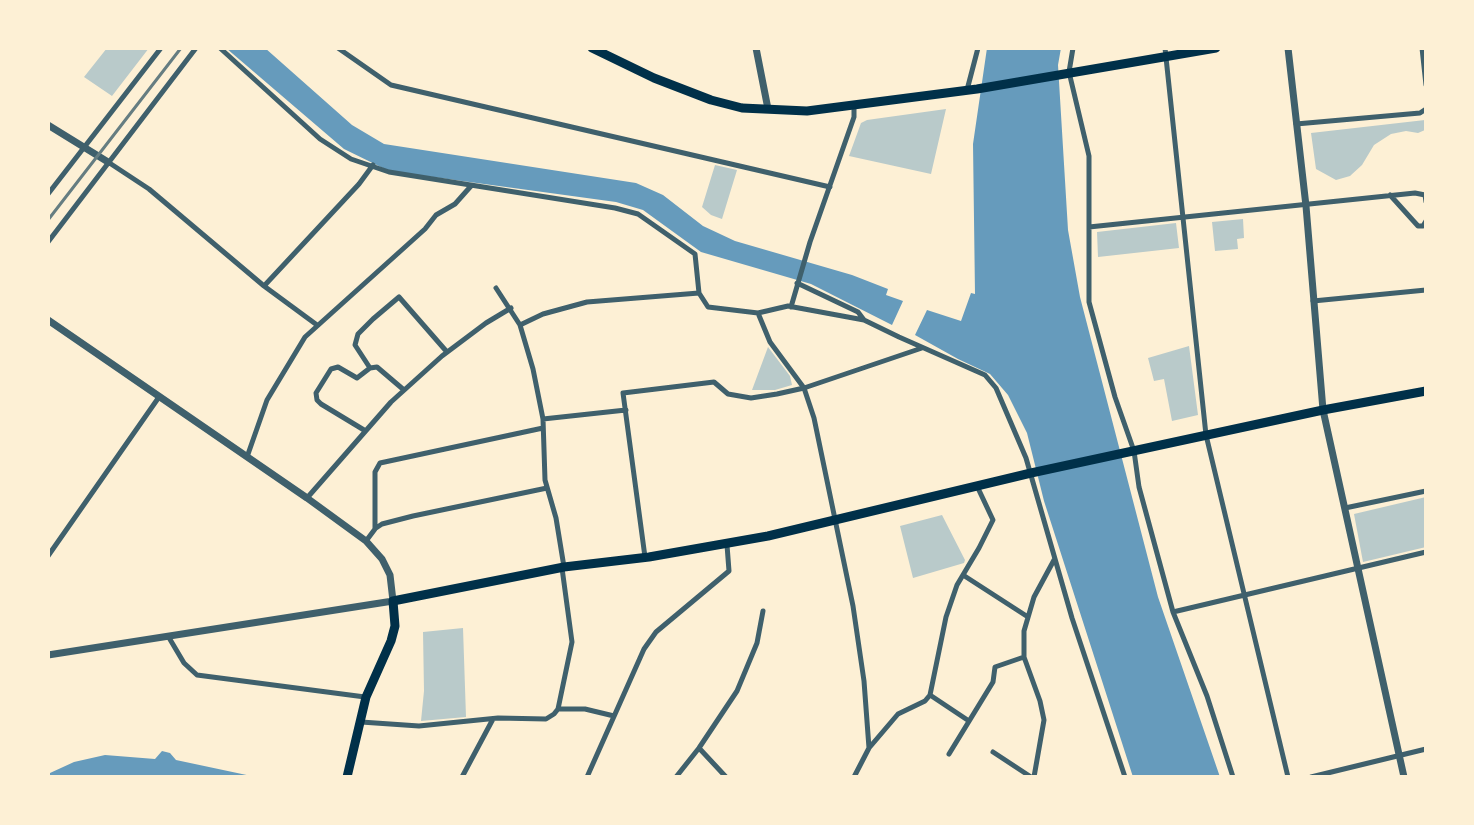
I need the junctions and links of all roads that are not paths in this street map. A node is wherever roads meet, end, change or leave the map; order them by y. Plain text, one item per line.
1 (161, 48) edge
2 (196, 48) edge
3 (220, 48) edge
4 (338, 48) edge
5 (592, 48) edge
6 (756, 48) edge
7 (978, 48) edge
8 (1073, 48) edge
9 (1216, 48) edge
10 (1288, 48) edge
11 (1422, 48) edge
12 (1165, 52) edge
13 (1065, 72) junction
14 (1426, 85) edge
15 (972, 90) junction
16 (854, 106) junction
17 (768, 109) junction
18 (1426, 109) edge
19 (1296, 124) junction
20 (48, 125) edge
21 (83, 149) junction
22 (108, 162) junction
23 (373, 165) junction
24 (471, 186) junction
25 (830, 187) junction
26 (48, 194) edge
27 (1390, 195) junction
28 (1426, 202) edge
29 (1306, 206) junction
30 (1182, 218) junction
31 (1426, 221) edge
32 (1089, 227) junction
33 (48, 242) edge
34 (797, 283) junction
35 (264, 286) junction
36 (496, 288) dead end
37 (1426, 290) edge
38 (699, 293) junction
39 (1313, 301) junction
40 (791, 307) junction
41 (511, 308) junction
42 (758, 313) junction
43 (48, 320) edge
44 (864, 320) junction
45 (317, 325) junction
46 (520, 325) junction
47 (923, 348) junction
48 (447, 352) junction
49 (370, 368) junction
50 (804, 388) junction
51 (404, 390) junction
52 (1426, 391) edge
53 (159, 397) junction
54 (626, 410) junction
55 (1323, 410) junction
56 (543, 419) junction
57 (543, 428) junction
58 (364, 430) junction
59 (1206, 435) junction
60 (1130, 452) junction
61 (247, 458) junction
62 (1031, 473) junction
63 (976, 485) junction
64 (547, 488) junction
65 (1426, 491) edge
66 (307, 498) junction
67 (1345, 508) junction
68 (836, 519) junction
69 (375, 529) junction
70 (366, 541) junction
71 (727, 544) junction
72 (1426, 552) edge
73 (48, 556) edge
74 (645, 557) junction
75 (1054, 559) junction
76 (563, 567) junction
77 (1356, 567) junction
78 (963, 575) junction
79 (1245, 594) junction
80 (393, 601) junction
81 (763, 611) dead end
82 (1173, 612) junction
83 (1028, 617) junction
84 (168, 636) junction
85 (48, 655) edge
86 (1024, 657) junction
87 (930, 695) junction
88 (366, 697) junction
89 (558, 709) junction
90 (614, 716) junction
91 (494, 718) junction
92 (969, 721) junction
93 (361, 722) junction
94 (699, 748) junction
95 (869, 748) junction
96 (1426, 749) edge
97 (993, 752) dead end
98 (949, 754) dead end
99 (1399, 756) junction
100 (347, 777) edge
101 (462, 777) edge
102 (587, 777) edge
103 (676, 777) edge
104 (726, 777) edge
105 (854, 777) edge
106 (1033, 777) edge
107 (1125, 777) edge
108 (1233, 777) edge
109 (1288, 777) edge
110 (1311, 777) edge
111 (1404, 777) edge

1 - 21 street
2 - 22 street
3 - 23 street
4 - 25 street
5 - 17 main road
6 - 17 street
7 - 15 street
8 - 13 street
9 - 12 main road
10 - 19 street
11 - 14 street
12 - 13 main road
12 - 30 street
13 - 15 main road
13 - 32 street
15 - 16 main road
16 - 17 main road
16 - 25 street
18 - 19 street
19 - 29 street
20 - 21 street
21 - 22 street
21 - 26 street
22 - 33 street
22 - 35 street
23 - 24 street
23 - 35 street
24 - 38 street
24 - 45 street
25 - 34 street
27 - 28 street
27 - 29 street
27 - 31 street
29 - 30 street
29 - 39 street
30 - 32 street
30 - 59 street
32 - 60 street
34 - 40 street
34 - 44 street
35 - 45 street
36 - 41 street
37 - 39 street
38 - 42 street
38 - 46 street
39 - 55 street
40 - 42 street
40 - 44 street
41 - 46 street
41 - 48 street
42 - 50 street
43 - 53 street
44 - 47 street
45 - 61 street
46 - 56 street
47 - 50 street
47 - 62 street
48 - 49 street
48 - 51 street
49 - 51 street
49 - 58 street
50 - 54 street
50 - 68 street
51 - 58 street
52 - 55 main road
53 - 61 street
53 - 73 street
54 - 56 street
54 - 74 street
55 - 59 main road
55 - 67 street
56 - 57 street
57 - 64 street
57 - 69 street
58 - 66 street
59 - 60 main road
59 - 79 street
60 - 62 main road
60 - 82 street
61 - 66 street
62 - 63 main road
62 - 75 street
63 - 68 main road
63 - 78 street
64 - 69 street
64 - 76 street
65 - 67 street
66 - 70 street
67 - 77 street
68 - 71 main road
68 - 95 street
69 - 70 street
70 - 80 street
71 - 74 main road
71 - 90 street
72 - 77 street
74 - 76 main road
75 - 83 street
75 - 107 street
76 - 80 main road
76 - 89 street
77 - 79 street
77 - 99 street
78 - 83 street
78 - 87 street
79 - 82 street
79 - 109 street
80 - 84 street
80 - 88 main road
81 - 94 street
82 - 108 street
83 - 86 street
84 - 85 street
84 - 88 street
86 - 92 street
86 - 106 street
87 - 92 street
87 - 95 street
88 - 93 main road
89 - 90 street
89 - 91 street
90 - 102 street
91 - 93 street
91 - 101 street
92 - 98 street
93 - 100 main road
94 - 103 street
94 - 104 street
95 - 105 street
96 - 99 street
97 - 106 street
99 - 110 street
99 - 111 street

